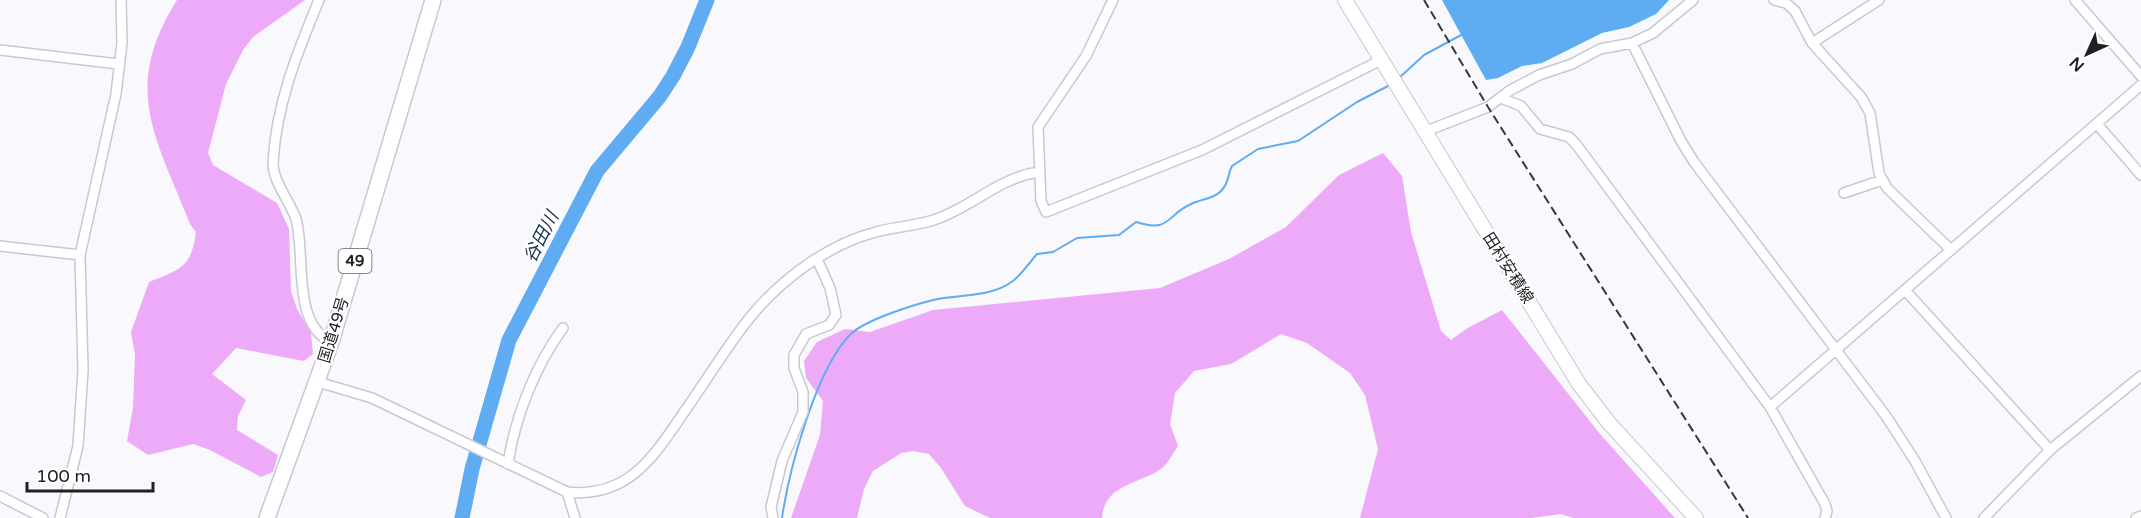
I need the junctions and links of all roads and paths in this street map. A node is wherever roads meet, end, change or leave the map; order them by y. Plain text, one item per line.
1 (121, 0) edge
2 (319, 0) edge
3 (433, 0) edge
4 (1113, 0) edge
5 (1345, 0) edge
6 (1693, 0) edge
7 (1774, 0) edge
8 (1879, 0) edge
9 (2075, 0) edge
10 (1632, 43) junction
11 (1812, 43) junction
12 (0, 50) edge
13 (1381, 60) junction
14 (118, 64) junction
15 (2141, 76) edge
16 (2141, 85) edge
17 (1501, 98) junction
18 (2097, 124) junction
19 (1424, 132) junction
20 (1038, 172) junction
21 (2141, 175) edge
22 (1882, 180) junction
23 (1844, 193) dead end
24 (0, 246) edge
25 (1950, 249) junction
26 (80, 255) junction
27 (817, 259) junction
28 (1905, 290) junction
29 (563, 328) dead end
30 (331, 342) junction
31 (1836, 350) junction
32 (2141, 376) edge
33 (318, 381) junction
34 (1770, 407) junction
35 (2050, 450) junction
36 (507, 464) junction
37 (567, 492) junction
38 (0, 496) edge
39 (2141, 516) edge
40 (43, 518) edge
41 (60, 518) edge
42 (267, 518) edge
43 (575, 518) edge
44 (772, 518) edge
45 (1696, 518) edge
46 (1825, 518) edge
47 (1946, 518) edge
48 (1984, 518) edge
49 (2136, 518) edge

1 - 14 street
2 - 30 street
3 - 30 highway, 国道49号 / 49
4 - 20 street
5 - 13 main road, 田村安積線
6 - 10 street
7 - 11 street
8 - 11 street
9 - 15 street
10 - 17 street
10 - 31 street
11 - 22 street
12 - 14 street
13 - 19 main road, 田村安積線
13 - 20 street
14 - 26 street
16 - 18 street
17 - 19 street
17 - 34 street
18 - 21 street
18 - 25 street
19 - 45 main road, 田村安積線
20 - 27 street
22 - 23 street
22 - 25 street
24 - 26 street
25 - 28 street
26 - 41 street
27 - 37 street
27 - 44 street
28 - 31 street
28 - 35 street
29 - 36 street
30 - 33 highway, 国道49号 / 49
31 - 34 street
31 - 47 street
32 - 35 street
33 - 36 street
33 - 42 highway, 国道49号 / 49
34 - 46 street
35 - 48 street
36 - 37 street
37 - 43 street
38 - 40 street
39 - 49 street

